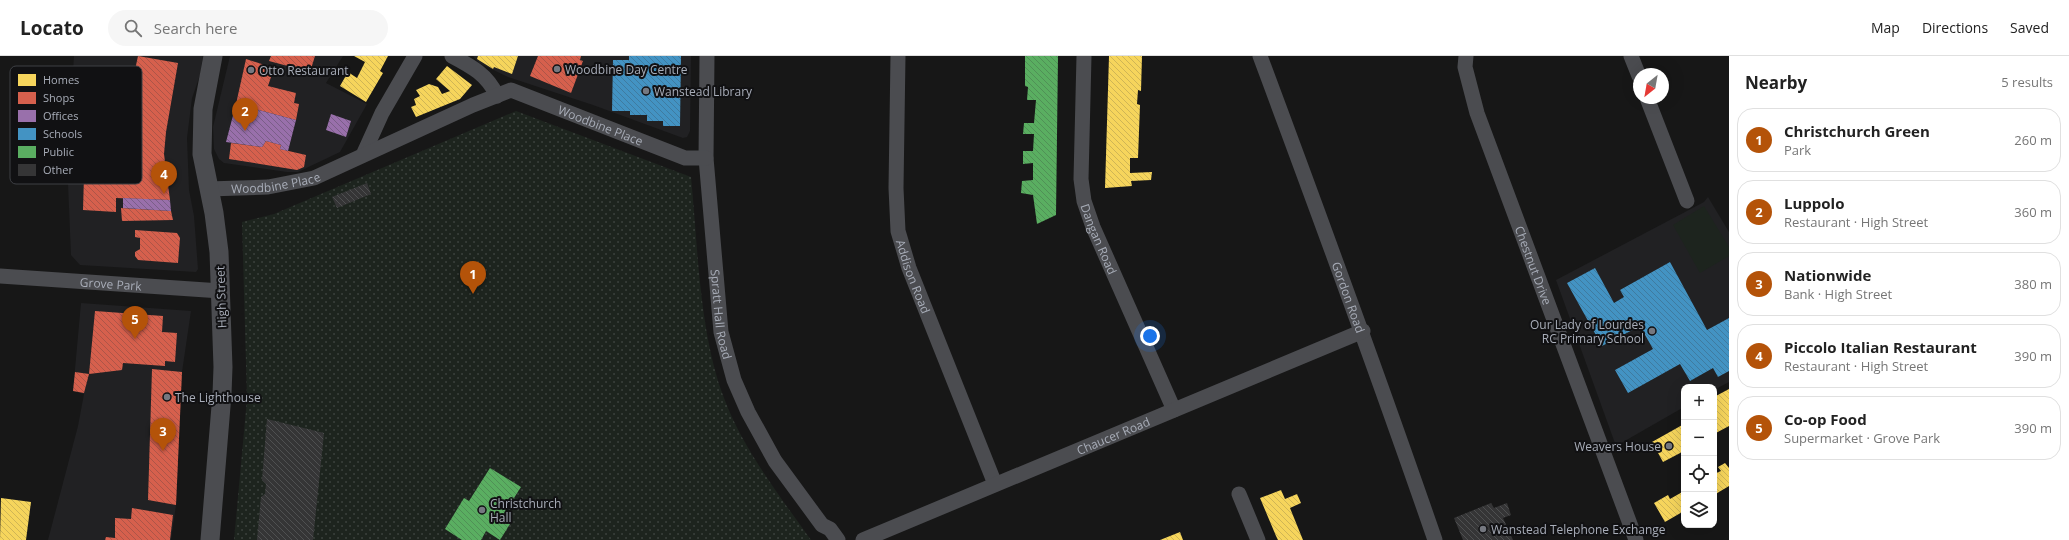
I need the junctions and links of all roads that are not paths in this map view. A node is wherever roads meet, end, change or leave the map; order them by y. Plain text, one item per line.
1 (213, 56) edge
2 (415, 56) edge
3 (452, 56) edge
4 (707, 56) edge
5 (898, 56) edge
6 (1084, 56) edge
7 (1260, 56) edge
8 (1466, 56) edge
9 (1632, 56) edge
10 (1636, 68) edge
11 (496, 96) junction
12 (1649, 104) edge
13 (363, 155) junction
14 (706, 158) junction
15 (208, 189) junction
16 (1687, 201) dead end
17 (0, 276) edge
18 (221, 291) junction
19 (1363, 331) junction
20 (1174, 410) junction
21 (995, 484) junction
22 (1239, 494) dead end
23 (210, 540) edge
24 (838, 540) edge
25 (863, 540) edge
26 (1258, 540) edge
27 (1435, 540) edge
28 (1636, 540) edge

1 - 15 street, High Street
2 - 13 street
3 - 11 street
4 - 14 street, Spratt Hall Road
5 - 21 street, Addison Road
6 - 20 street, Dangan Road
7 - 19 street, Gordon Road
8 - 28 street, Chestnut Drive
9 - 10 street
11 - 13 street, Woodbine Place
11 - 14 street, Woodbine Place
12 - 16 street
13 - 15 street, Woodbine Place
14 - 24 street, Spratt Hall Road
15 - 18 street, High Street
17 - 18 street, Grove Park
18 - 23 street, High Street
19 - 20 street, Chaucer Road
19 - 27 street, Gordon Road
20 - 21 street, Chaucer Road
21 - 25 street, Chaucer Road
22 - 26 street

